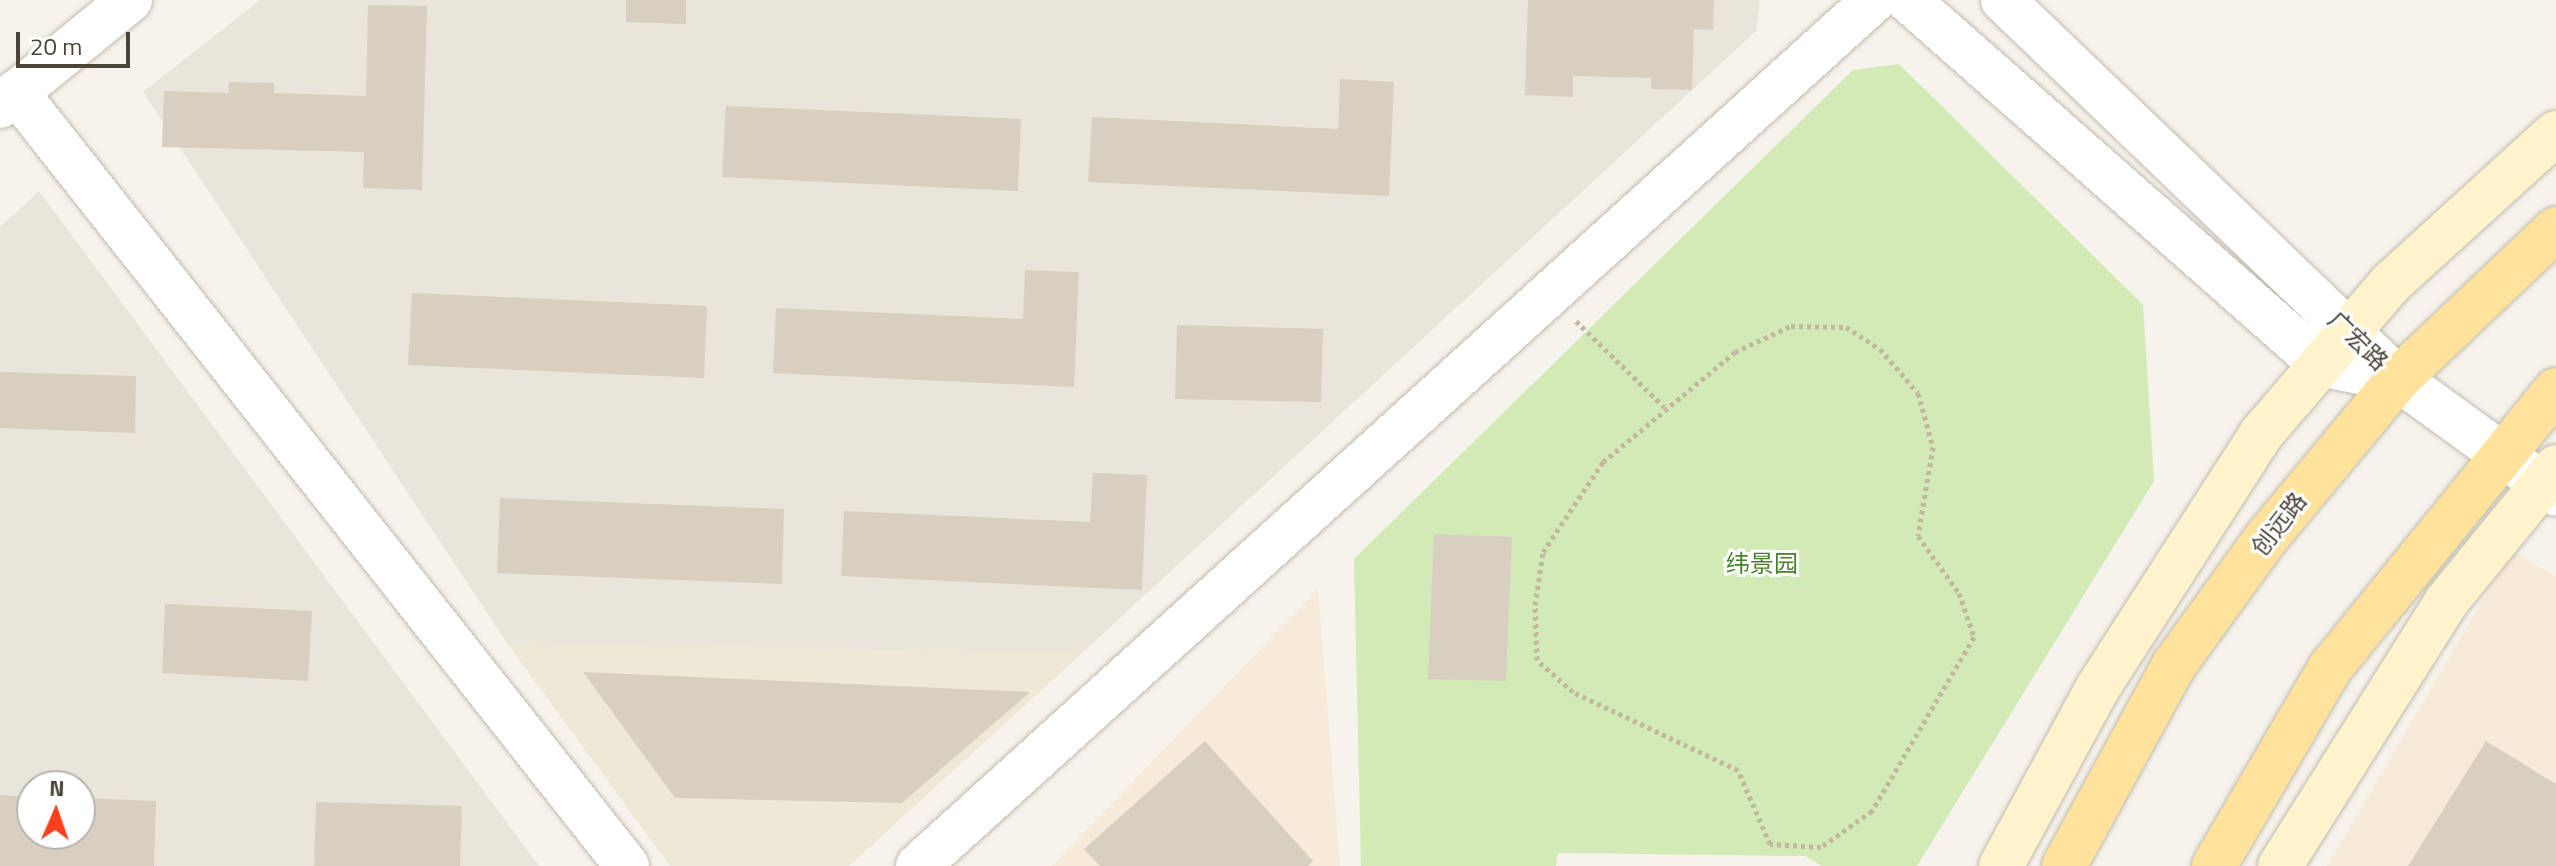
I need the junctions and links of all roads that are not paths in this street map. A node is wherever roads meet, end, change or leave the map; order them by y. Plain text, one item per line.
1 (130, 0) edge
2 (1874, 0) edge
3 (1908, 0) edge
4 (2003, 0) edge
5 (8, 99) edge
6 (2556, 133) edge
7 (2556, 229) edge
8 (2335, 348) junction
9 (2398, 379) junction
10 (2556, 390) edge
11 (2499, 455) junction
12 (2550, 481) edge
13 (627, 866) edge
14 (918, 866) edge
15 (2001, 866) edge
16 (2064, 866) edge
17 (2214, 866) edge
18 (2280, 866) edge

1 - 5 street
2 - 14 street
3 - 8 street, 广宏路
4 - 8 street, 广宏路
5 - 13 street
6 - 8 street
7 - 9 main road, 创远路
8 - 9 street, 广宏路
8 - 15 street
9 - 11 street
9 - 16 main road, 创远路
10 - 11 main road
11 - 12 street
11 - 17 main road
12 - 18 street

